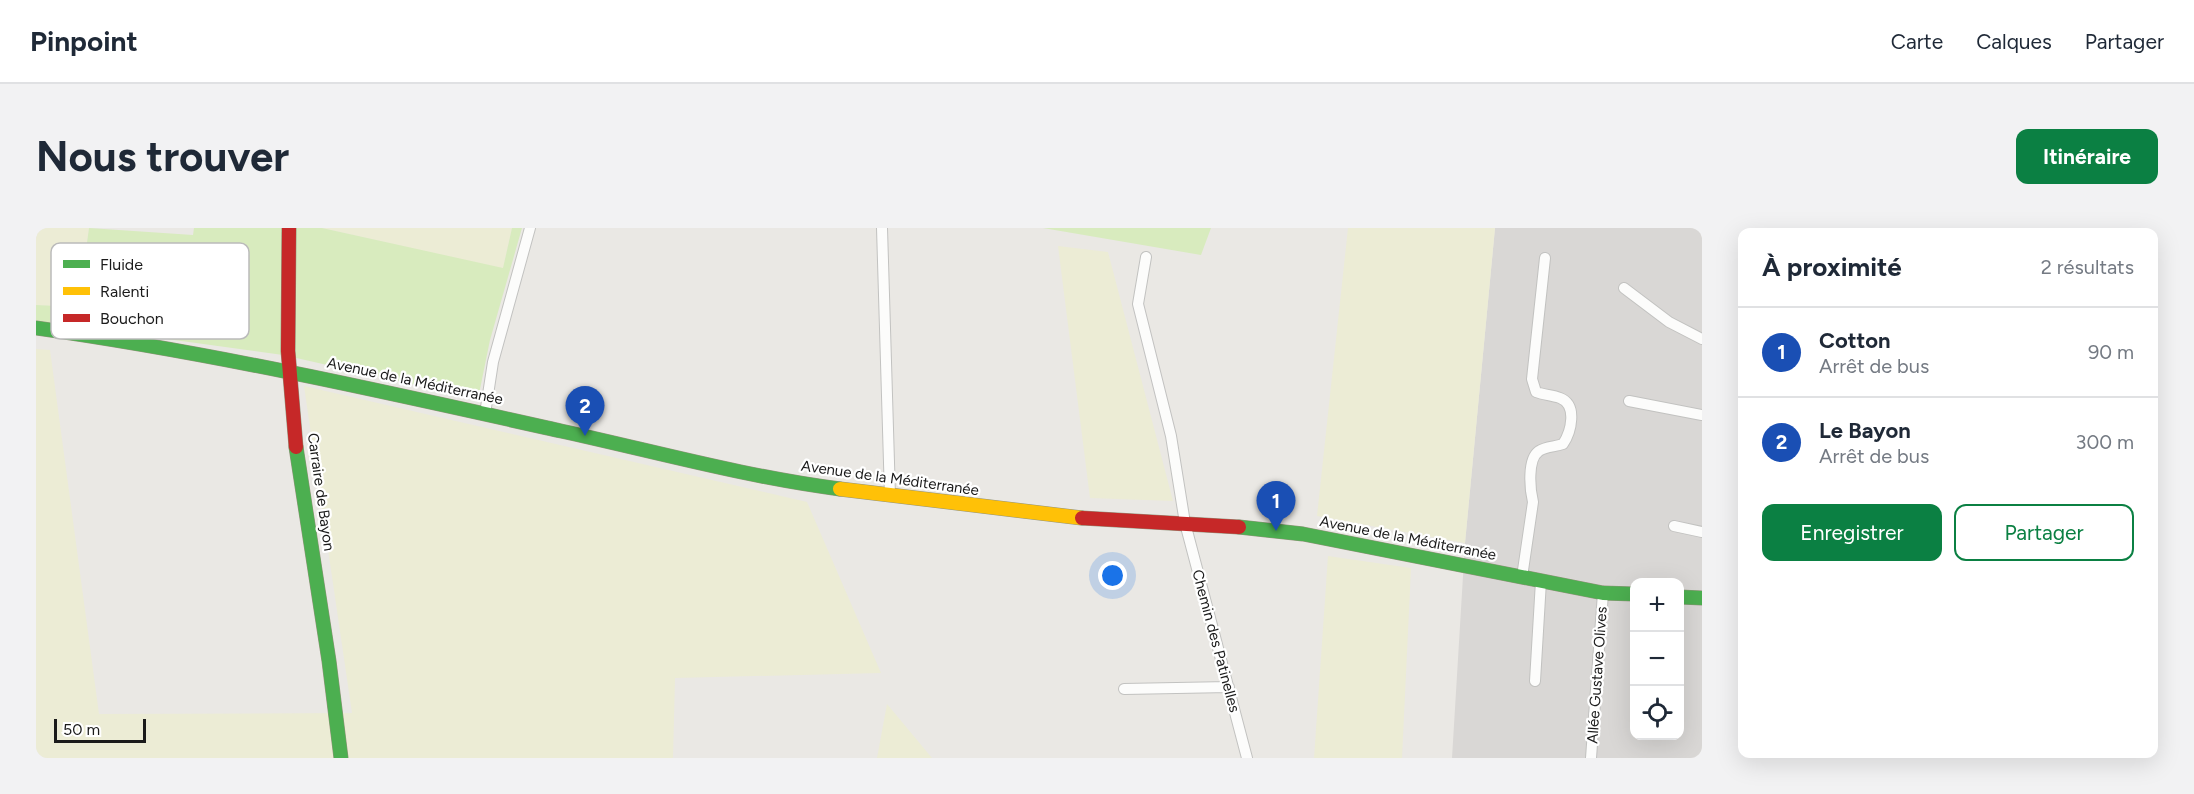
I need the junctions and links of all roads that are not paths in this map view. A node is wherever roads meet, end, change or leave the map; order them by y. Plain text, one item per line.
1 (289, 228) edge
2 (530, 228) edge
3 (882, 228) edge
4 (1146, 257) dead end
5 (1545, 258) dead end
6 (1624, 288) dead end
7 (36, 328) edge
8 (51, 330) edge
9 (36, 335) edge
10 (51, 336) edge
11 (85, 339) edge
12 (112, 339) edge
13 (1702, 339) edge
14 (147, 344) junction
15 (289, 371) junction
16 (1629, 402) dead end
17 (484, 414) junction
18 (1702, 415) edge
19 (890, 496) junction
20 (1185, 523) junction
21 (1674, 526) dead end
22 (1702, 531) edge
23 (1522, 577) junction
24 (1541, 581) junction
25 (1603, 592) junction
26 (1630, 594) edge
27 (1684, 597) edge
28 (1702, 598) edge
29 (1535, 681) dead end
30 (1229, 687) junction
31 (1124, 689) dead end
32 (341, 758) edge
33 (1246, 758) edge
34 (1592, 758) edge

1 - 15 main road, Carraire de Bayon
2 - 17 street
3 - 19 street
4 - 20 street, Chemin des Patinelles
5 - 23 street
6 - 13 street
7 - 8 main road, Avenue de la Méditerranée
9 - 10 main road, Avenue de la Méditerranée
11 - 14 main road, Avenue de la Méditerranée
12 - 14 main road, Avenue de la Méditerranée
14 - 15 main road, Avenue de la Méditerranée
15 - 17 main road, Avenue de la Méditerranée
15 - 32 main road, Carraire de Bayon
16 - 18 street
17 - 19 main road, Avenue de la Méditerranée
19 - 20 main road, Avenue de la Méditerranée
20 - 23 main road, Avenue de la Méditerranée
20 - 30 street, Chemin des Patinelles
21 - 22 street
23 - 24 main road, Avenue de la Méditerranée
24 - 25 main road, Avenue de la Méditerranée
24 - 29 street
25 - 26 main road, Avenue de la Méditerranée
25 - 34 street, Allée Gustave Olives
27 - 28 main road
30 - 31 street
30 - 33 street, Chemin des Patinelles

